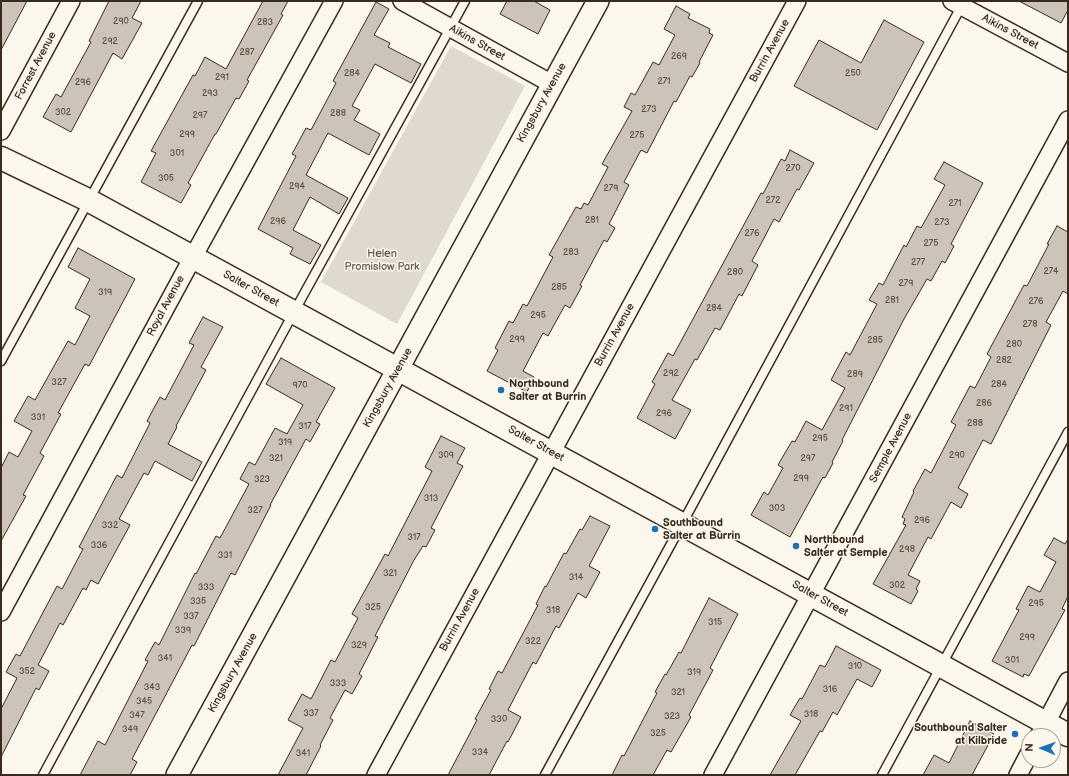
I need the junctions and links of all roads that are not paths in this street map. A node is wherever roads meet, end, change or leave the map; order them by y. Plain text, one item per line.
1 (71, 1) edge
2 (198, 1) edge
3 (334, 1) edge
4 (402, 1) edge
5 (465, 1) edge
6 (598, 1) edge
7 (797, 1) edge
8 (960, 3) edge
9 (451, 28) junction
10 (1068, 64) edge
11 (552, 84) junction
12 (1068, 120) edge
13 (1, 131) edge
14 (1, 158) edge
15 (88, 200) junction
16 (193, 257) junction
17 (294, 312) junction
18 (1, 361) edge
19 (398, 369) junction
20 (1068, 432) edge
21 (551, 453) junction
22 (682, 524) junction
23 (812, 595) junction
24 (1, 612) edge
25 (942, 666) junction
26 (1068, 681) edge
27 (1040, 728) edge
28 (1043, 728) edge
29 (43, 775) edge
30 (177, 775) edge
31 (376, 775) edge
32 (545, 775) edge
33 (713, 775) edge
34 (882, 775) edge

1 - 13 street, Forrest Avenue
2 - 15 lane
3 - 16 street, Royal Avenue
4 - 9 street, Aikins Street
5 - 9 lane
6 - 11 street, Kingsbury Avenue
7 - 21 street, Burrin Avenue
8 - 10 street, Aikins Street
8 - 22 lane
9 - 11 street, Aikins Street
9 - 17 lane
11 - 19 street, Kingsbury Avenue
12 - 23 street, Semple Avenue
14 - 15 main road, Salter Street
15 - 16 main road, Salter Street
15 - 18 lane
16 - 17 main road, Salter Street
16 - 24 street, Royal Avenue
17 - 19 main road, Salter Street
17 - 29 lane
19 - 21 main road, Salter Street
19 - 30 street, Kingsbury Avenue
20 - 25 lane
21 - 22 main road, Salter Street
21 - 31 street, Burrin Avenue
22 - 23 main road, Salter Street
22 - 32 lane
23 - 25 main road, Salter Street
23 - 33 street, Semple Avenue
25 - 27 main road, Salter Street
25 - 34 lane
26 - 28 street

